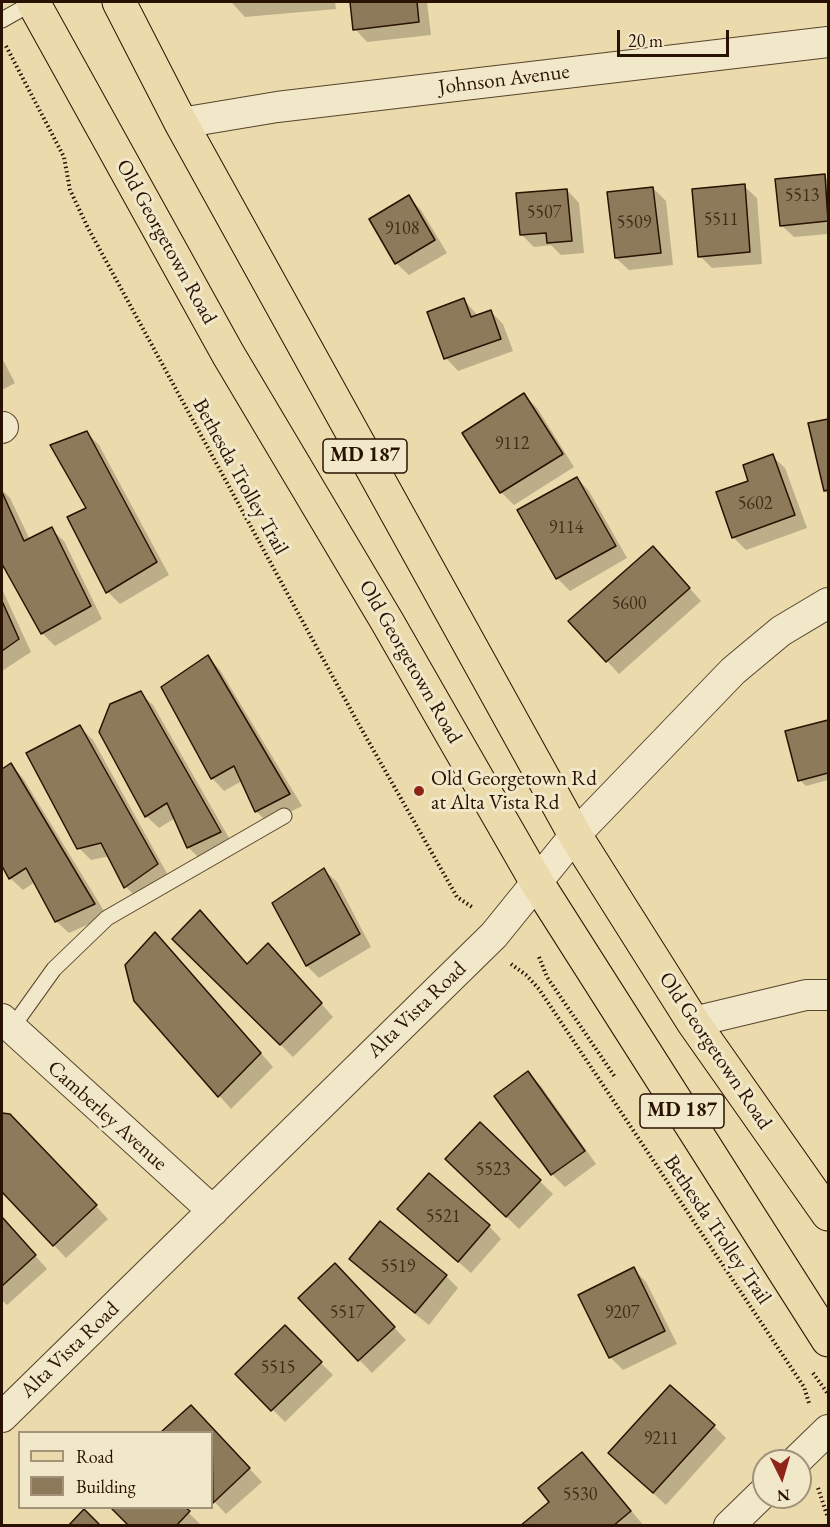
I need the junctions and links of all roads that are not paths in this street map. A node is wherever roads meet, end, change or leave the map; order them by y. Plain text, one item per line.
1 (34, 2) edge
2 (119, 2) edge
3 (2, 20) edge
4 (828, 42) edge
5 (181, 123) junction
6 (828, 603) edge
7 (284, 816) dead end
8 (575, 835) junction
9 (536, 881) junction
10 (828, 995) edge
11 (693, 1022) junction
12 (5, 1029) edge
13 (213, 1211) junction
14 (828, 1214) edge
15 (828, 1340) edge
16 (2, 1417) edge
17 (828, 1430) edge
18 (808, 1449) edge
19 (752, 1504) edge
20 (729, 1526) edge

1 - 3 lane
1 - 9 main road, Old Georgetown Road / MD 187
2 - 5 main road, Old Georgetown Road / MD 187
4 - 5 street, Johnson Avenue
5 - 8 main road, Old Georgetown Road / MD 187
6 - 8 street, Alta Vista Road
7 - 12 lane
8 - 9 street, Alta Vista Road
8 - 11 main road, Old Georgetown Road / MD 187
9 - 13 street, Alta Vista Road
9 - 15 main road, Old Georgetown Road / MD 187
10 - 11 street
11 - 14 main road, Old Georgetown Road / MD 187
12 - 13 street, Camberley Avenue
13 - 16 street, Alta Vista Road
17 - 18 street
19 - 20 street

